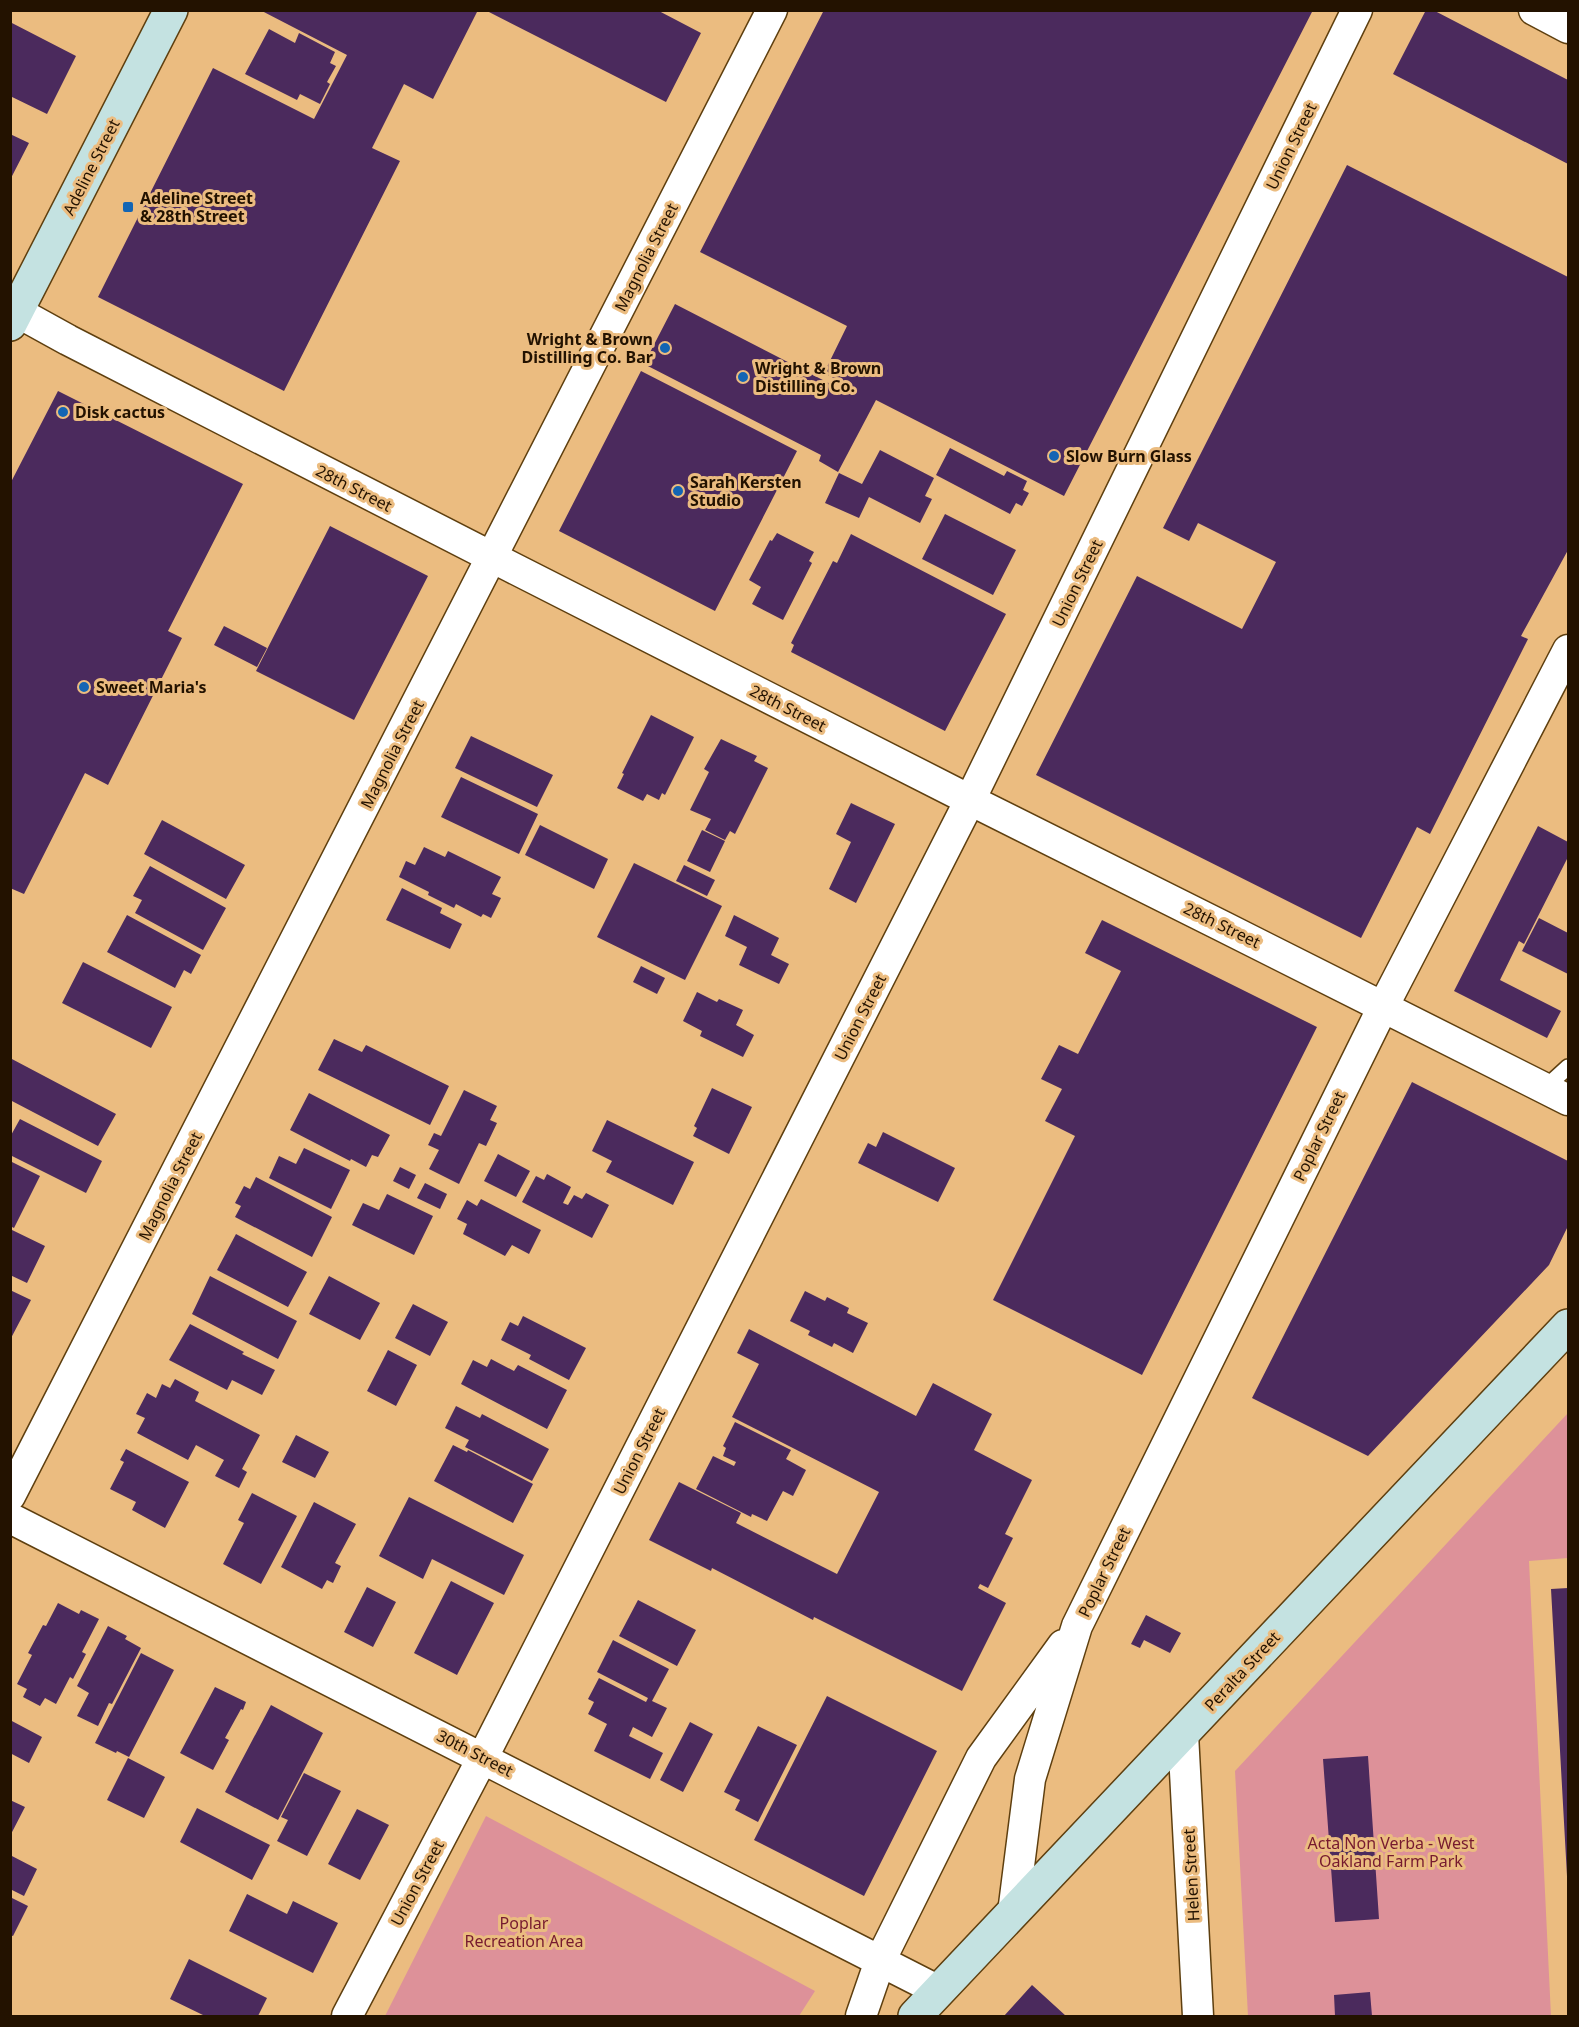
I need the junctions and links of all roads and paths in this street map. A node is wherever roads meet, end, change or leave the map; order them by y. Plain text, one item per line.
1 (171, 10) edge
2 (772, 10) edge
3 (1357, 10) edge
4 (1534, 10) edge
5 (1569, 28) edge
6 (13, 315) edge
7 (492, 559) junction
8 (1569, 650) edge
9 (970, 800) junction
10 (1384, 1005) junction
11 (1569, 1067) edge
12 (1557, 1094) edge
13 (1569, 1326) edge
14 (10, 1496) edge
15 (10, 1518) edge
16 (1077, 1626) junction
17 (1182, 1734) junction
18 (483, 1757) junction
19 (1013, 1913) junction
20 (880, 1961) junction
21 (939, 1990) junction
22 (347, 2016) edge
23 (861, 2016) edge
24 (915, 2016) edge
25 (1198, 2016) edge

1 - 6 street, Adeline Street
2 - 7 street, Magnolia Street
3 - 9 street, Union Street
4 - 5 street
6 - 7 street, 28th Street
7 - 9 street, 28th Street
7 - 14 street, Magnolia Street
8 - 10 street, Poplar Street
9 - 10 street, 28th Street
9 - 18 street, Union Street
10 - 12 street, 28th Street
10 - 16 street, Poplar Street
11 - 12 lane
13 - 17 street, Peralta Street
15 - 18 street, 30th Street
16 - 19 street, Poplar Street
16 - 20 street, Poplar Street
17 - 19 street, Peralta Street
17 - 25 street, Helen Street
18 - 20 street, 30th Street
18 - 22 street, Union Street
19 - 21 street, Peralta Street
20 - 21 street, 30th Street
20 - 23 street, Poplar Street
21 - 24 street, Peralta Street

